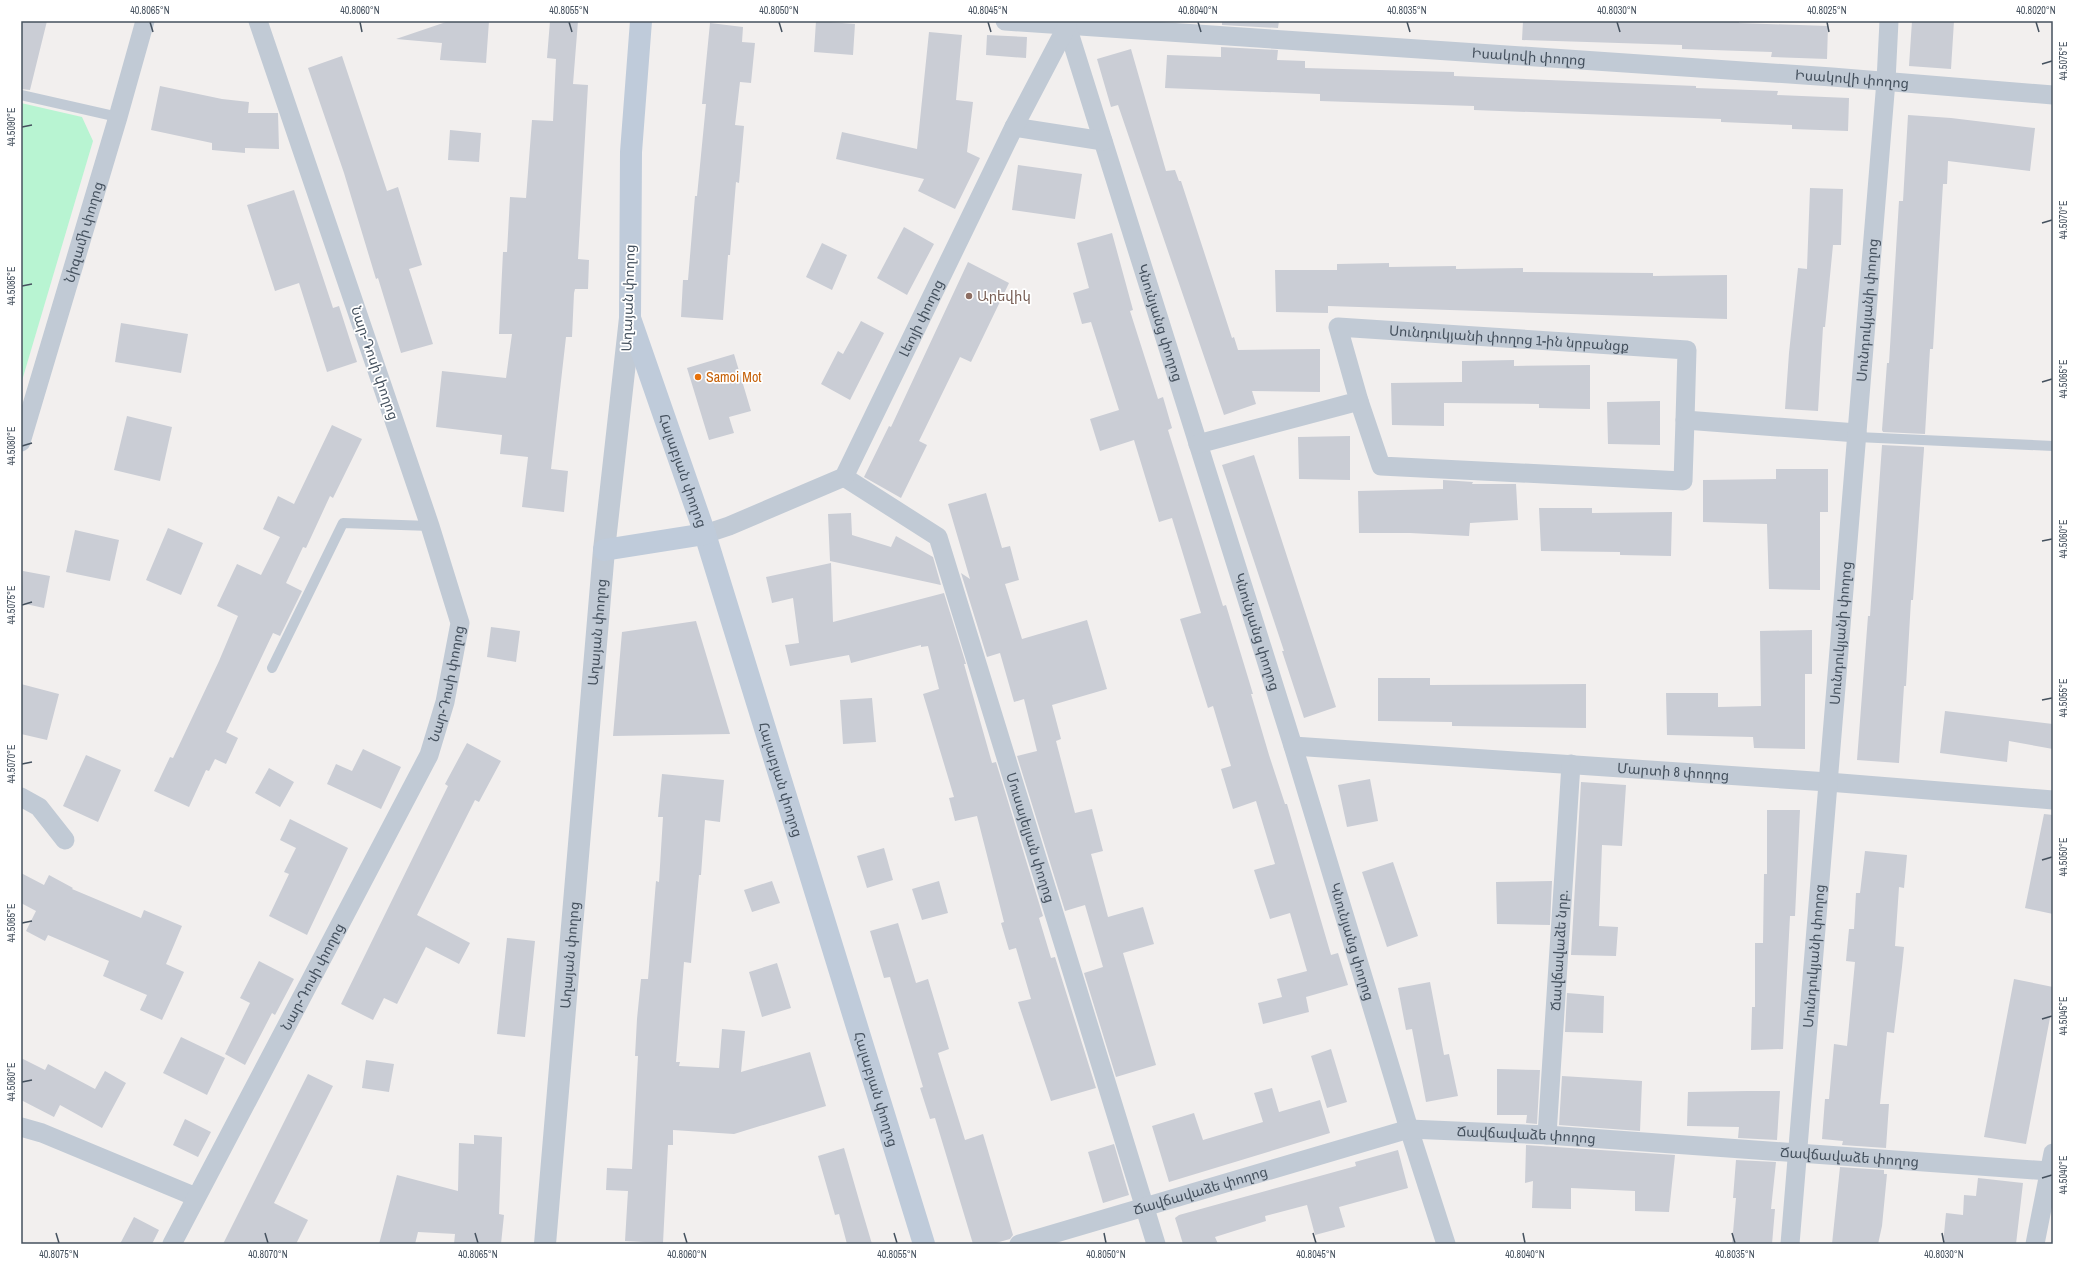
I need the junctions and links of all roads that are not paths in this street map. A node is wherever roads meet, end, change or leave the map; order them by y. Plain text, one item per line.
1 (145, 21) edge
2 (258, 21) edge
3 (641, 21) edge
4 (1005, 21) edge
5 (1889, 21) edge
6 (1067, 23) edge
7 (1886, 81) junction
8 (21, 95) edge
9 (2053, 95) edge
10 (118, 117) junction
11 (1014, 127) junction
12 (1103, 141) junction
13 (630, 318) junction
14 (1359, 401) junction
15 (1685, 420) junction
16 (1857, 435) junction
17 (21, 442) edge
18 (1198, 444) junction
19 (2053, 446) edge
20 (844, 477) junction
21 (430, 526) junction
22 (706, 534) junction
23 (604, 550) junction
24 (272, 668) dead end
25 (1293, 746) junction
26 (1571, 764) junction
27 (1828, 782) junction
28 (21, 798) edge
29 (2053, 800) edge
30 (65, 840) dead end
31 (21, 1127) edge
32 (1409, 1129) junction
33 (1547, 1135) junction
34 (2053, 1152) edge
35 (1798, 1153) junction
36 (2049, 1171) junction
37 (196, 1197) junction
38 (1145, 1208) junction
39 (172, 1244) edge
40 (545, 1244) edge
41 (924, 1244) edge
42 (1020, 1244) edge
43 (1156, 1244) edge
44 (1446, 1244) edge
45 (1790, 1244) edge
46 (2035, 1244) edge

1 - 10 street, Նիզամի փողոց
2 - 21 street, Նար-Դոսի փողոց
3 - 13 main road, Աղայան փողոց
4 - 6 street, Իսակովի փողոց
5 - 7 street, Սունդուկյանի փողոց
6 - 7 street, Իսակովի փողոց
6 - 11 street, Լեոյի փողոց
6 - 12 street, Կնունյանց փողոց
7 - 9 street, Իսակովի փողոց
7 - 16 street, Սունդուկյանի փողոց
8 - 10 lane
10 - 17 street, Նիզամի փողոց
11 - 12 street
11 - 20 street, Լեոյի փողոց
12 - 18 street, Կնունյանց փողոց
13 - 22 main road, Հալաբյան փողոց
13 - 23 street, Աղայան փողոց
14 - 15 street, Սունդուկյանի փողոց 1-ին նրբանցք
14 - 15 street, Սունդուկյանի փողոց 1-ին նրբանցք
14 - 18 street
15 - 16 street
16 - 19 lane
16 - 27 street, Սունդուկյանի փողոց
18 - 25 street, Կնունյանց փողոց
20 - 22 street
20 - 38 street, Մուսայելյան փողոց
21 - 24 lane
21 - 37 street, Նար-Դոսի փողոց
22 - 23 main road
22 - 41 main road, Հալաբյան փողոց
23 - 40 street, Աղայան փողոց
25 - 26 street, Մարտի 8 փողոց
25 - 32 street, Կնունյանց փողոց
26 - 27 street, Մարտի 8 փողոց
26 - 33 street, Ճավճավաձե նրբ.
27 - 29 street, Մարտի 8 փողոց
27 - 35 street, Սունդուկյանի փողոց
28 - 30 street
31 - 37 street
32 - 33 street, Ճավճավաձե փողոց
32 - 38 street, Ճավճավաձե փողոց
32 - 44 street, Կնունյանց փողոց
33 - 35 street, Ճավճավաձե փողոց
34 - 36 street
35 - 36 street, Ճավճավաձե փողոց
35 - 45 street, Սունդուկյանի փողոց
36 - 46 street
37 - 39 street, Նար-Դոսի փողոց
38 - 42 street, Ճավճավաձե փողոց
38 - 43 street, Մուսայելյան փողոց

